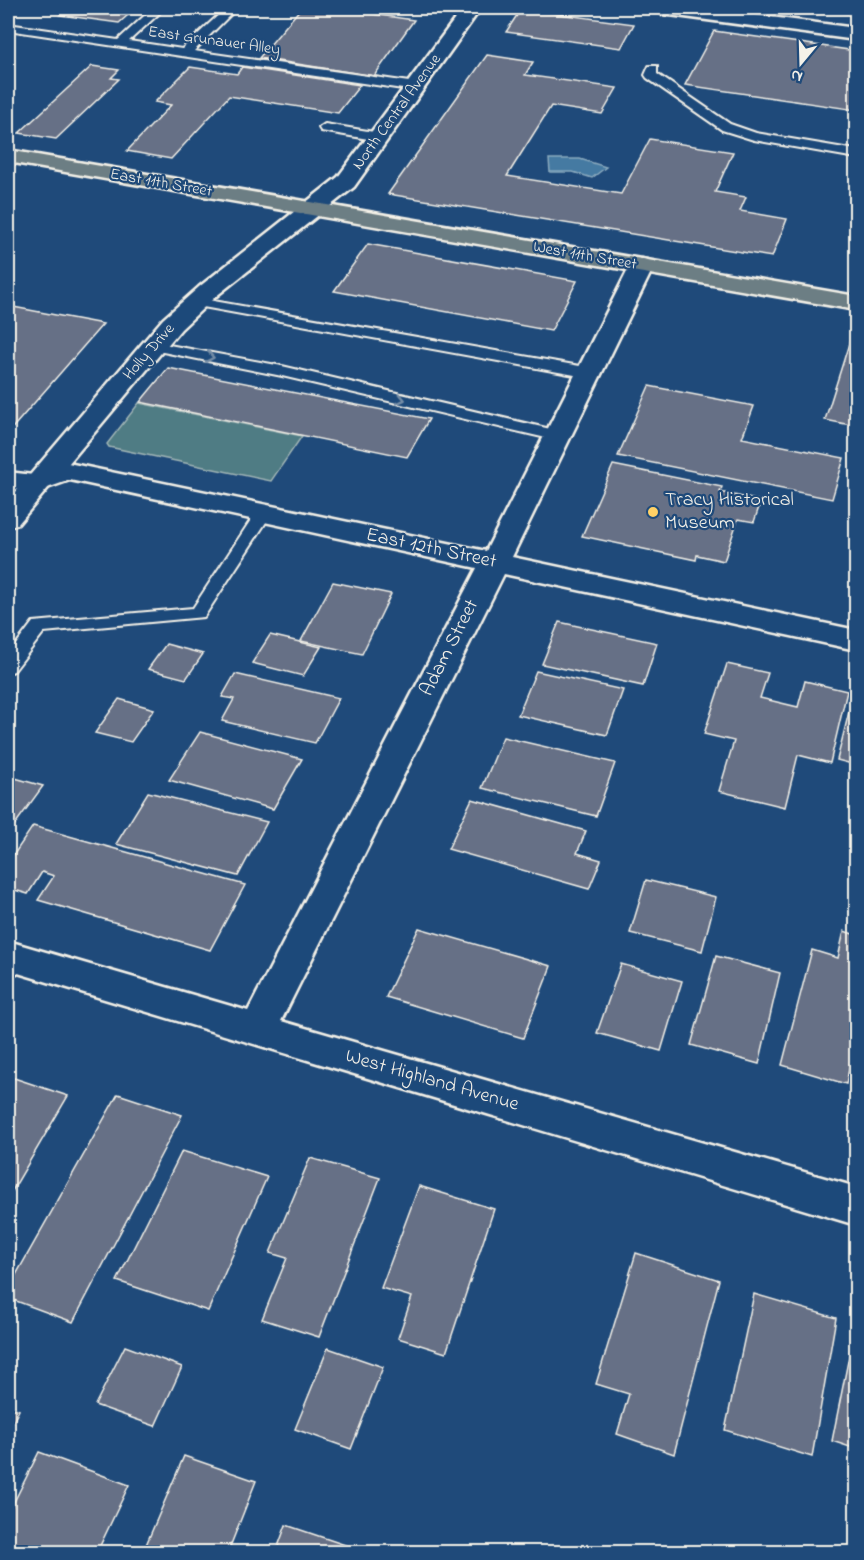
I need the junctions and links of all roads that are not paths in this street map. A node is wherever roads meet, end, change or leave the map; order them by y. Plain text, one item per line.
1 (159, 8) edge
2 (232, 8) edge
3 (472, 8) edge
4 (662, 8) edge
5 (8, 27) edge
6 (856, 34) edge
7 (120, 44) junction
8 (184, 54) junction
9 (653, 68) dead end
10 (416, 87) junction
11 (325, 128) dead end
12 (380, 136) junction
13 (856, 154) edge
14 (8, 156) edge
15 (314, 210) junction
16 (642, 266) junction
17 (196, 302) junction
18 (856, 303) edge
19 (153, 346) junction
20 (591, 373) junction
21 (559, 436) junction
22 (8, 480) edge
23 (36, 484) junction
24 (264, 513) junction
25 (8, 518) edge
26 (494, 562) junction
27 (856, 640) edge
28 (8, 668) edge
29 (8, 956) edge
30 (256, 1030) junction
31 (856, 1206) edge

1 - 7 lane
2 - 8 lane
3 - 10 street, North Central Avenue
4 - 6 street
5 - 7 lane, East Grunauer Alley
7 - 8 lane, East Grunauer Alley
8 - 10 lane, East Grunauer Alley
9 - 13 lane
10 - 12 street, North Central Avenue
11 - 12 lane
12 - 15 street, North Central Avenue
14 - 15 main road, East 11th Street
15 - 16 main road, West 11th Street
15 - 17 street, Holly Drive
16 - 18 main road, West 11th Street
16 - 20 street, Adam Street
17 - 19 street, Holly Drive
17 - 20 lane
19 -> 21 lane
19 - 23 street, Holly Drive
20 - 21 street, Adam Street
21 - 26 street, Adam Street
22 - 23 street
23 - 24 street, East 12th Street
23 - 25 street, Holly Drive
24 - 26 street, East 12th Street
24 - 28 lane
26 - 27 street, East 12th Street
26 - 30 street, Adam Street
29 - 30 street, West Highland Avenue
30 - 31 street, West Highland Avenue

